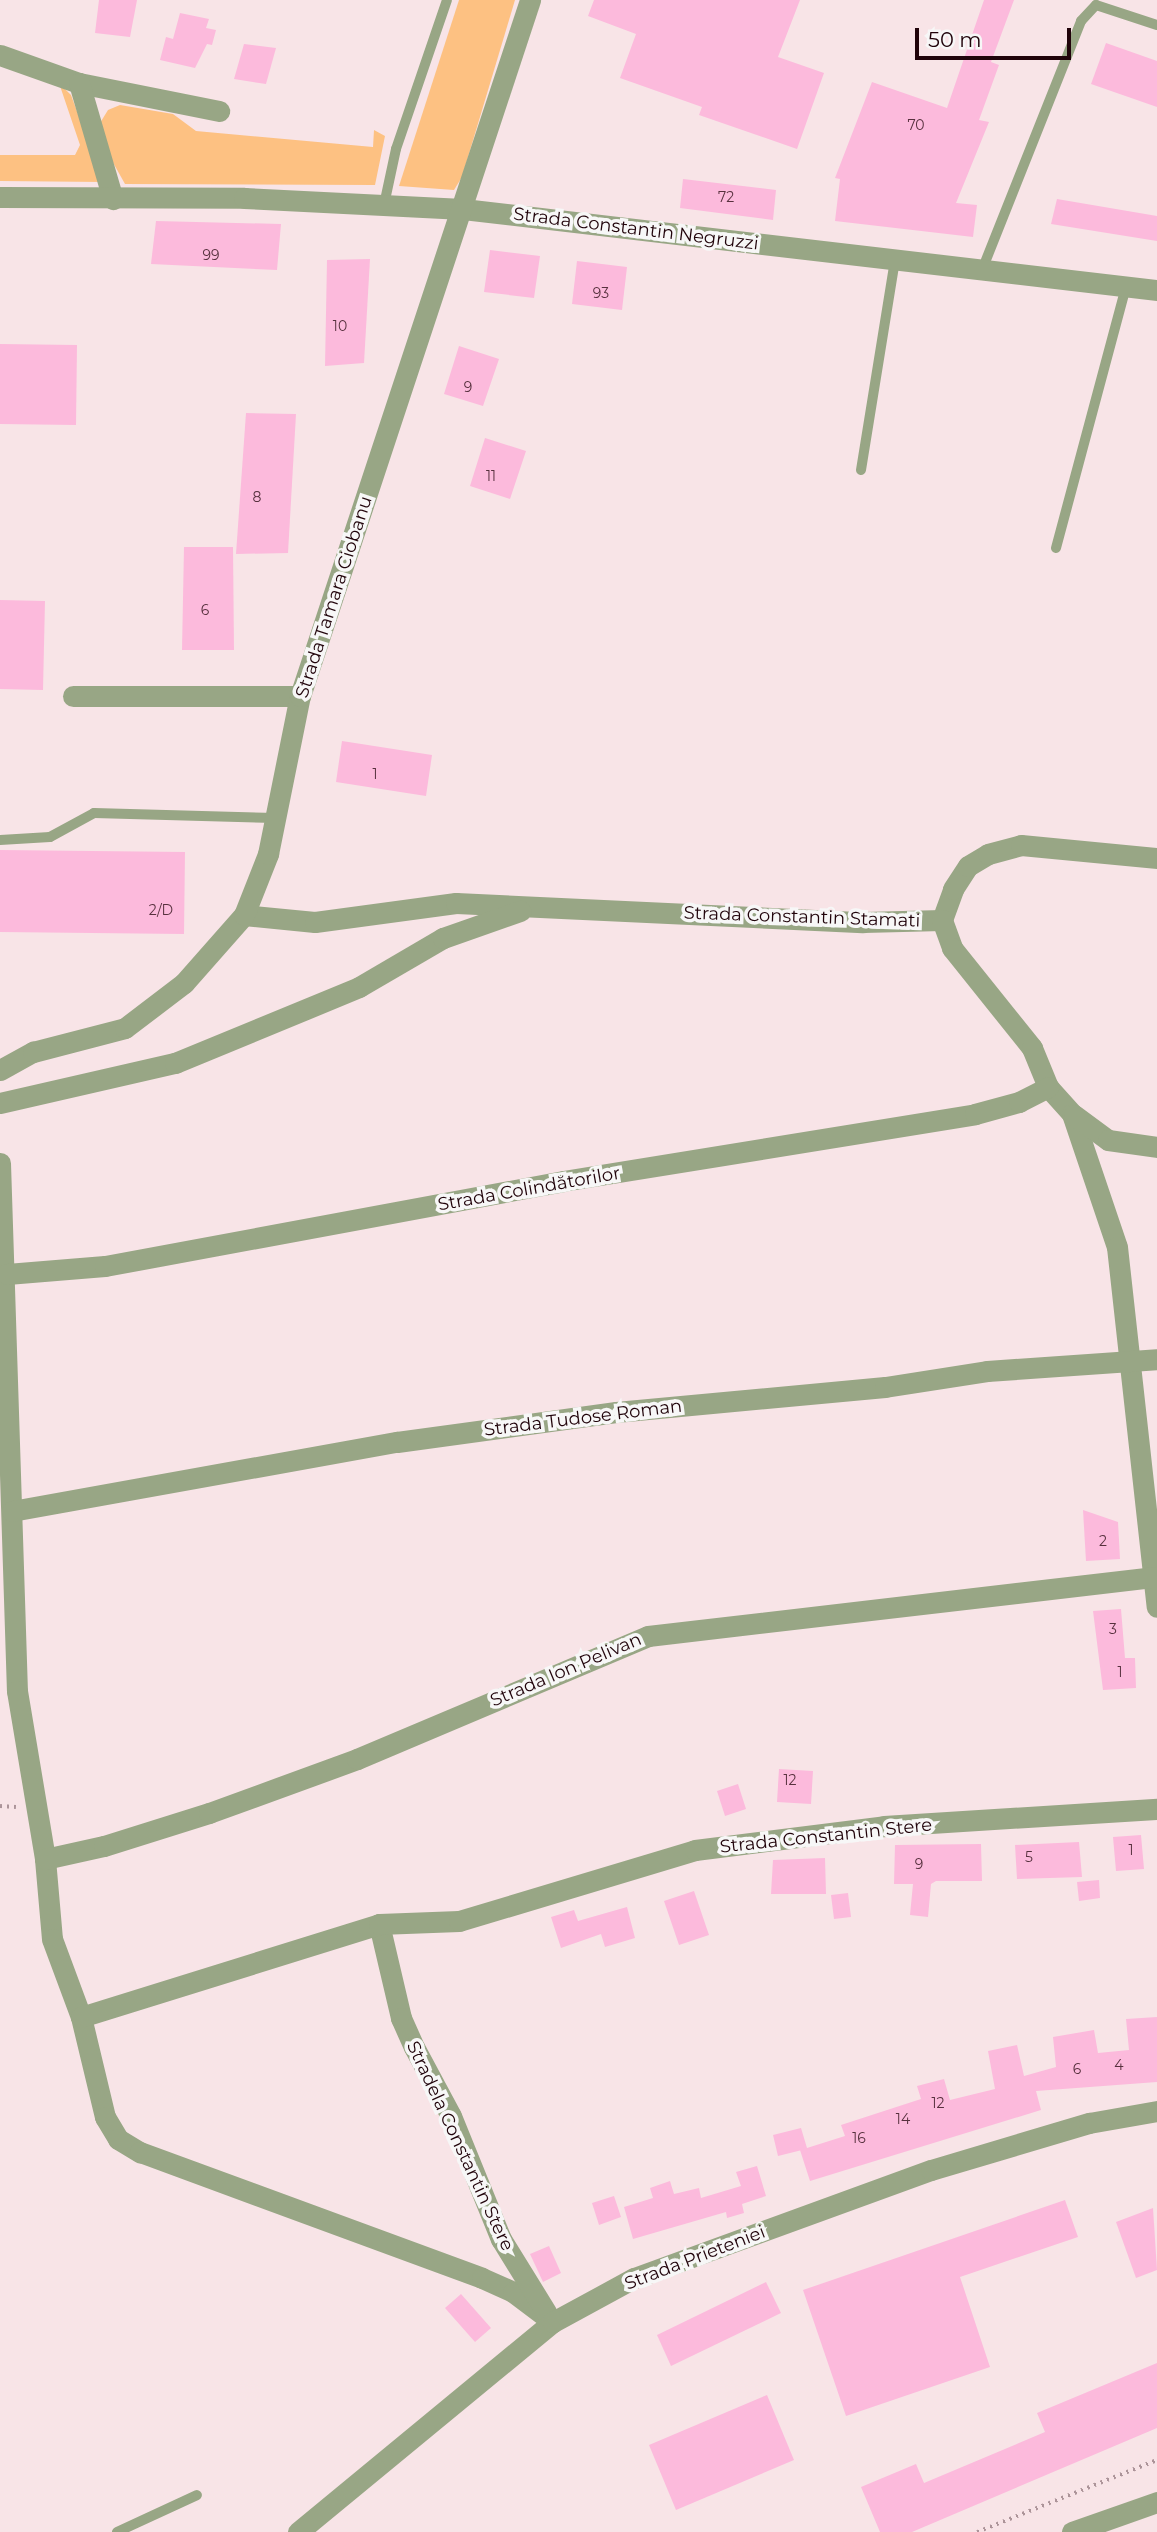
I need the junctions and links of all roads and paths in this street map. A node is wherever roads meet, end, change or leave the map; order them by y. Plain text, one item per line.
1 (447, 0) edge
2 (530, 0) edge
3 (1157, 25) edge
4 (0, 55) edge
5 (79, 83) junction
6 (219, 111) dead end
7 (0, 197) edge
8 (113, 199) junction
9 (384, 205) junction
10 (463, 209) junction
11 (895, 260) junction
12 (982, 270) junction
13 (1126, 286) junction
14 (1157, 290) edge
15 (861, 470) dead end
16 (1056, 548) dead end
17 (73, 696) dead end
18 (300, 696) junction
19 (276, 818) junction
20 (0, 840) edge
21 (1157, 858) edge
22 (533, 906) junction
23 (244, 915) junction
24 (942, 920) junction
25 (0, 1069) edge
26 (1048, 1087) junction
27 (0, 1103) edge
28 (1072, 1114) junction
29 (1157, 1147) edge
30 (0, 1163) edge
31 (7, 1274) junction
32 (1130, 1357) junction
33 (1157, 1359) edge
34 (12, 1511) junction
35 (1153, 1577) junction
36 (1157, 1607) edge
37 (1157, 1809) edge
38 (45, 1859) junction
39 (379, 1924) junction
40 (81, 2017) junction
41 (1157, 2111) edge
42 (553, 2322) junction
43 (1157, 2460) edge
44 (197, 2495) dead end
45 (1157, 2502) edge
46 (117, 2532) edge
47 (298, 2532) edge
48 (977, 2532) edge
49 (1072, 2532) edge

1 - 9 lane
2 - 10 street, Strada Tamara Ciobanu
3 - 12 lane
4 - 5 street
5 - 6 street
5 - 8 street
7 - 8 street, Strada Constantin Negruzzi
8 - 9 street, Strada Constantin Negruzzi
9 - 10 street, Strada Constantin Negruzzi
10 - 11 street, Strada Constantin Negruzzi
10 - 18 street, Strada Tamara Ciobanu
11 - 12 street, Strada Constantin Negruzzi
11 - 15 lane
12 - 13 street, Strada Constantin Negruzzi
13 - 14 street, Strada Constantin Negruzzi
13 - 16 lane
17 - 18 street
18 - 19 street, Strada Tamara Ciobanu
19 - 20 lane
19 - 23 street, Strada Tamara Ciobanu
21 - 24 street, Strada Constantin Stamati
22 - 23 street, Strada Constantin Stamati
22 - 24 street, Strada Constantin Stamati
22 - 27 street, Strada Constantin Stamati
23 - 25 street, Strada Tamara Ciobanu
24 - 26 street
26 - 28 street
26 - 31 street, Strada Colindătorilor
28 - 29 street
28 - 32 street
30 - 31 street
31 - 34 street
32 - 33 street, Strada Tudose Roman
32 - 34 street, Strada Tudose Roman
32 - 35 street
34 - 38 street
35 - 36 street
35 - 38 street, Strada Ion Pelivan
37 - 39 street, Strada Constantin Stere
38 - 40 street
39 - 40 street
39 - 42 street, Stradela Constantin Stere
40 - 42 street
41 - 42 street, Strada Prieteniei
42 - 47 street, Strada Prieteniei
43 - 48 path
44 - 46 lane
45 - 49 street

